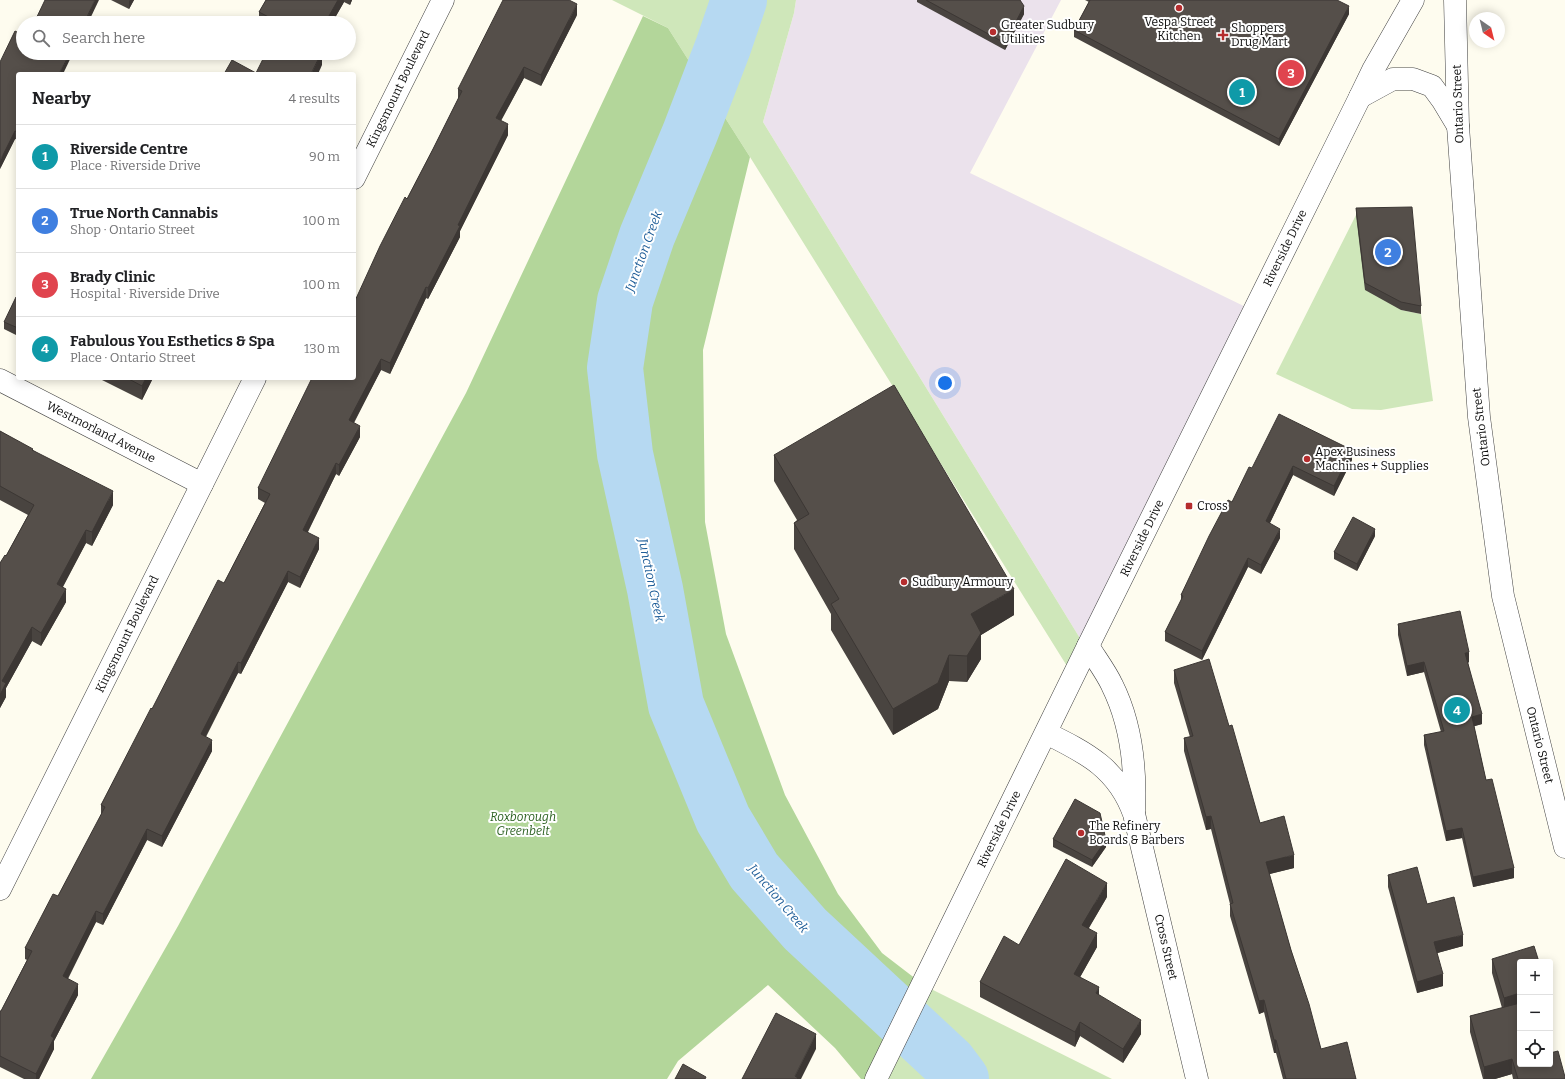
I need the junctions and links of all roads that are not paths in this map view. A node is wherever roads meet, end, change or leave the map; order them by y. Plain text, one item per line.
1 (443, 0) edge
2 (1413, 0) edge
3 (1455, 0) edge
4 (1360, 97) junction
5 (1458, 126) junction
6 (356, 174) edge
7 (0, 380) edge
8 (254, 380) edge
9 (202, 484) junction
10 (1088, 646) junction
11 (1046, 733) junction
12 (1134, 814) junction
13 (1565, 847) edge
14 (0, 889) edge
15 (876, 1079) edge
16 (1197, 1079) edge

1 - 6 street, Kingsmount Boulevard
2 - 4 street, Riverside Drive
3 - 5 street, Ontario Street
4 - 5 street
4 - 10 street, Riverside Drive
5 - 13 street, Ontario Street
7 - 9 street, Westmorland Avenue
8 - 9 street, Kingsmount Boulevard
9 - 14 street, Kingsmount Boulevard
10 - 11 street, Riverside Drive
10 - 12 street, Cross Street
11 - 12 street, Cross Street
11 - 15 street, Riverside Drive
12 - 16 street, Cross Street

